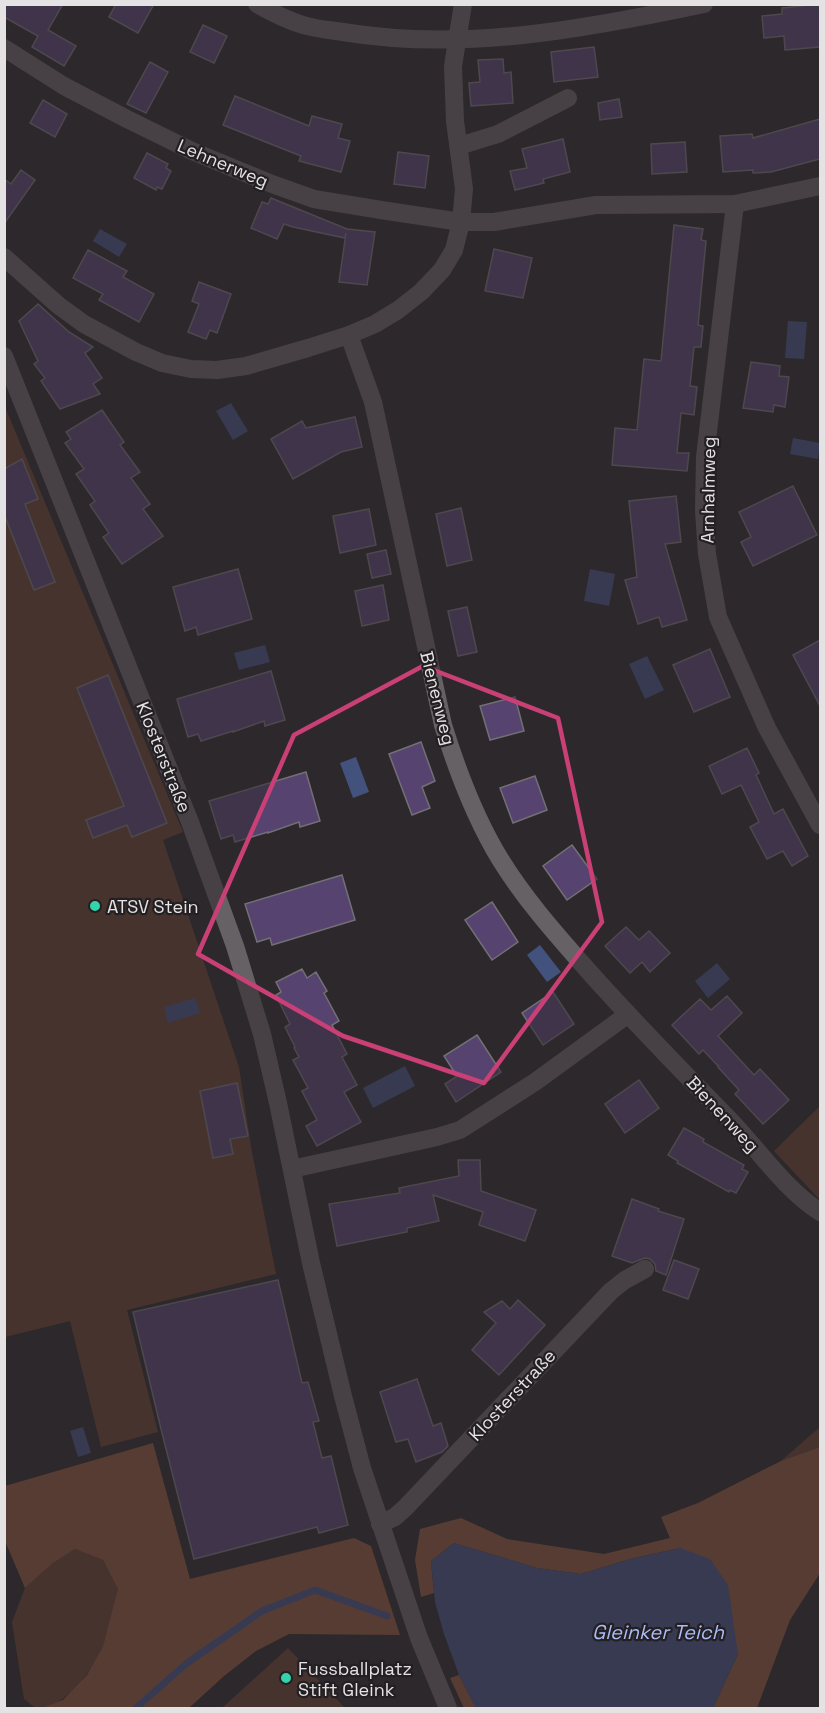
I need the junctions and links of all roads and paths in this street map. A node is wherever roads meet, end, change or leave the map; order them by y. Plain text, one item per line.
1 (257, 4) edge
2 (463, 4) edge
3 (704, 4) edge
4 (456, 40) junction
5 (4, 48) edge
6 (568, 98) dead end
7 (459, 146) junction
8 (820, 186) edge
9 (735, 204) junction
10 (461, 222) junction
11 (4, 257) edge
12 (349, 335) junction
13 (4, 356) edge
14 (820, 825) edge
15 (627, 1015) junction
16 (291, 1169) junction
17 (820, 1212) edge
18 (645, 1269) dead end
19 (380, 1524) junction
20 (448, 1708) edge

1 - 4 street
2 - 4 street
3 - 4 street
4 - 7 street
5 - 10 street, Lehnerweg
6 - 7 street
7 - 10 street
8 - 9 street
9 - 10 street
9 - 14 street, Arnhalmweg
10 - 12 street
11 - 12 street
12 - 15 street, Bienenweg
13 - 16 street, Klosterstraße
15 - 16 street
15 - 17 street, Bienenweg
16 - 19 street, Klosterstraße
18 - 19 street, Klosterstraße
19 - 20 street, Klosterstraße

